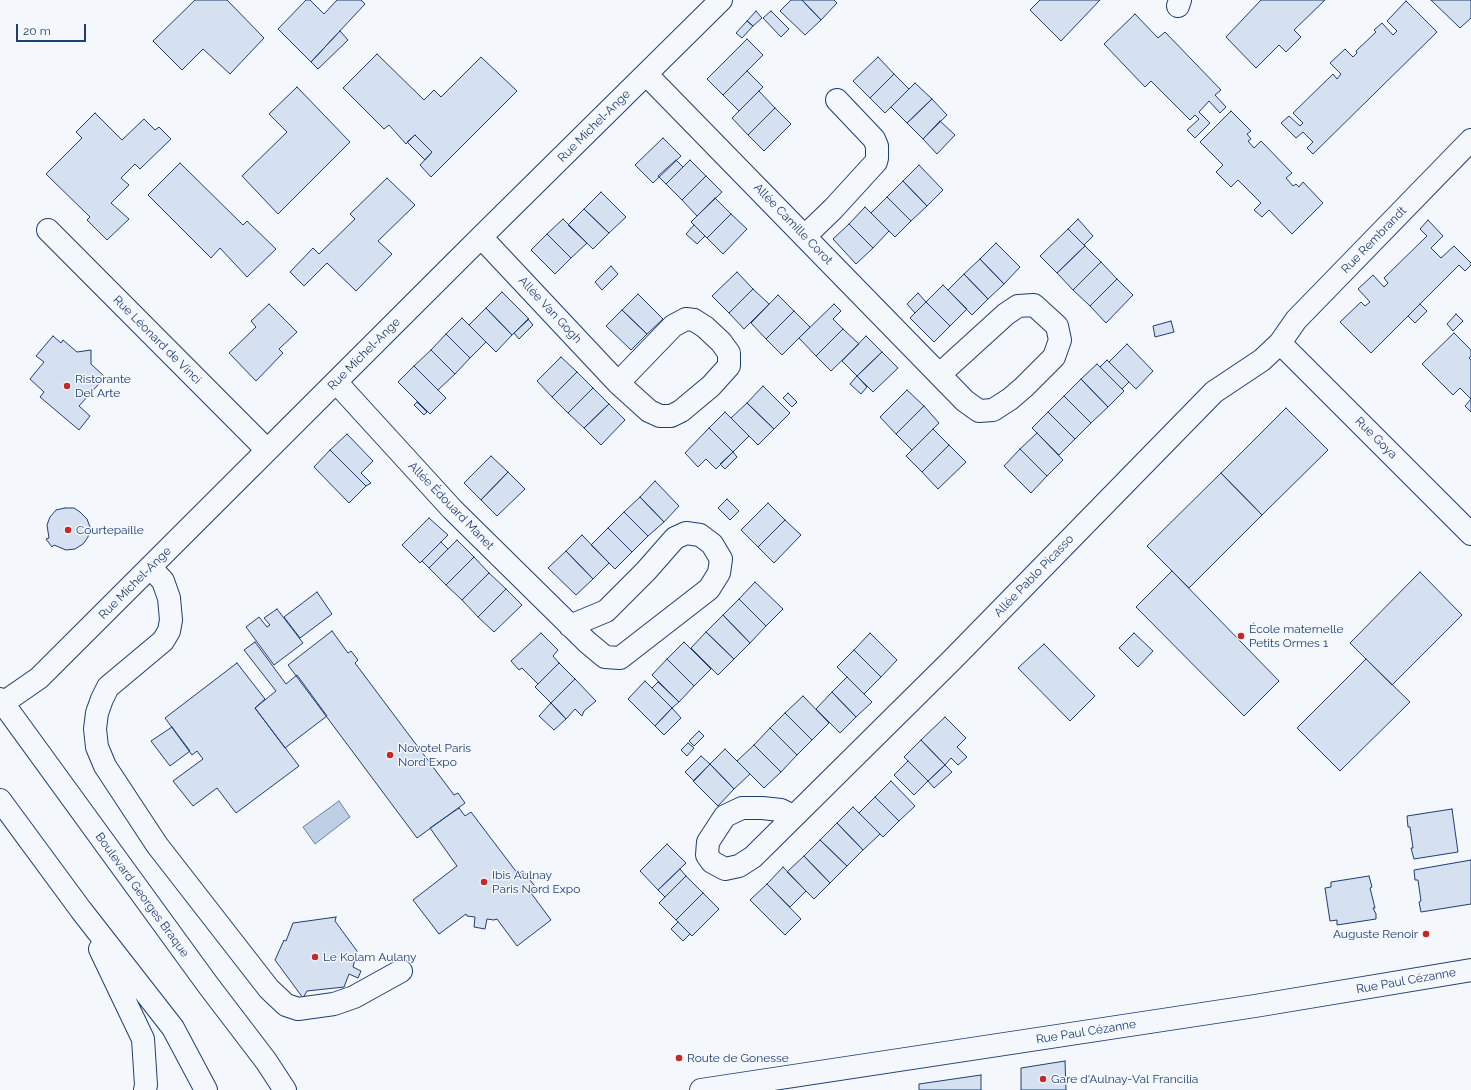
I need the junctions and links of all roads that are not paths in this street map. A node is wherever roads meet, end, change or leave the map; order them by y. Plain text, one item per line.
1 (721, 0) edge
2 (646, 74) junction
3 (837, 100) dead end
4 (1471, 140) edge
5 (48, 230) dead end
6 (805, 236) junction
7 (481, 237) junction
8 (1280, 343) junction
9 (940, 374) junction
10 (336, 382) junction
11 (618, 383) junction
12 (267, 450) junction
13 (1471, 534) edge
14 (150, 567) junction
15 (570, 626) junction
16 (2, 701) edge
17 (0, 800) edge
18 (793, 816) dead end
19 (81, 910) junction
20 (1471, 970) edge
21 (401, 972) dead end
22 (145, 1090) edge
23 (206, 1090) edge
24 (285, 1090) edge
25 (701, 1090) edge

1 - 2 street, Rue Michel-Ange
2 - 6 street, Allée Camille Corot
2 - 7 street, Rue Michel-Ange
3 - 6 street
4 - 8 street, Rue Rembrandt
5 - 12 street, Rue Léonard de Vinci
6 - 9 street, Allée Camille Corot
7 - 10 street, Rue Michel-Ange
7 - 11 street, Allée Van Gogh
8 - 13 street, Rue Goya
8 - 18 street, Allée Pablo Picasso
9 - 9 street, Allée Camille Corot
10 - 12 street, Rue Michel-Ange
10 - 15 street, Allée Édouard Manet
11 - 11 street, Allée Van Gogh
12 - 14 street, Rue Michel-Ange
14 - 16 street, Rue Michel-Ange
14 - 21 street
15 - 15 street, Allée Édouard Manet
16 - 24 street, Boulevard Georges Braque
17 - 19 street
19 - 22 street
19 - 23 street
20 - 25 street, Rue Paul Cézanne

